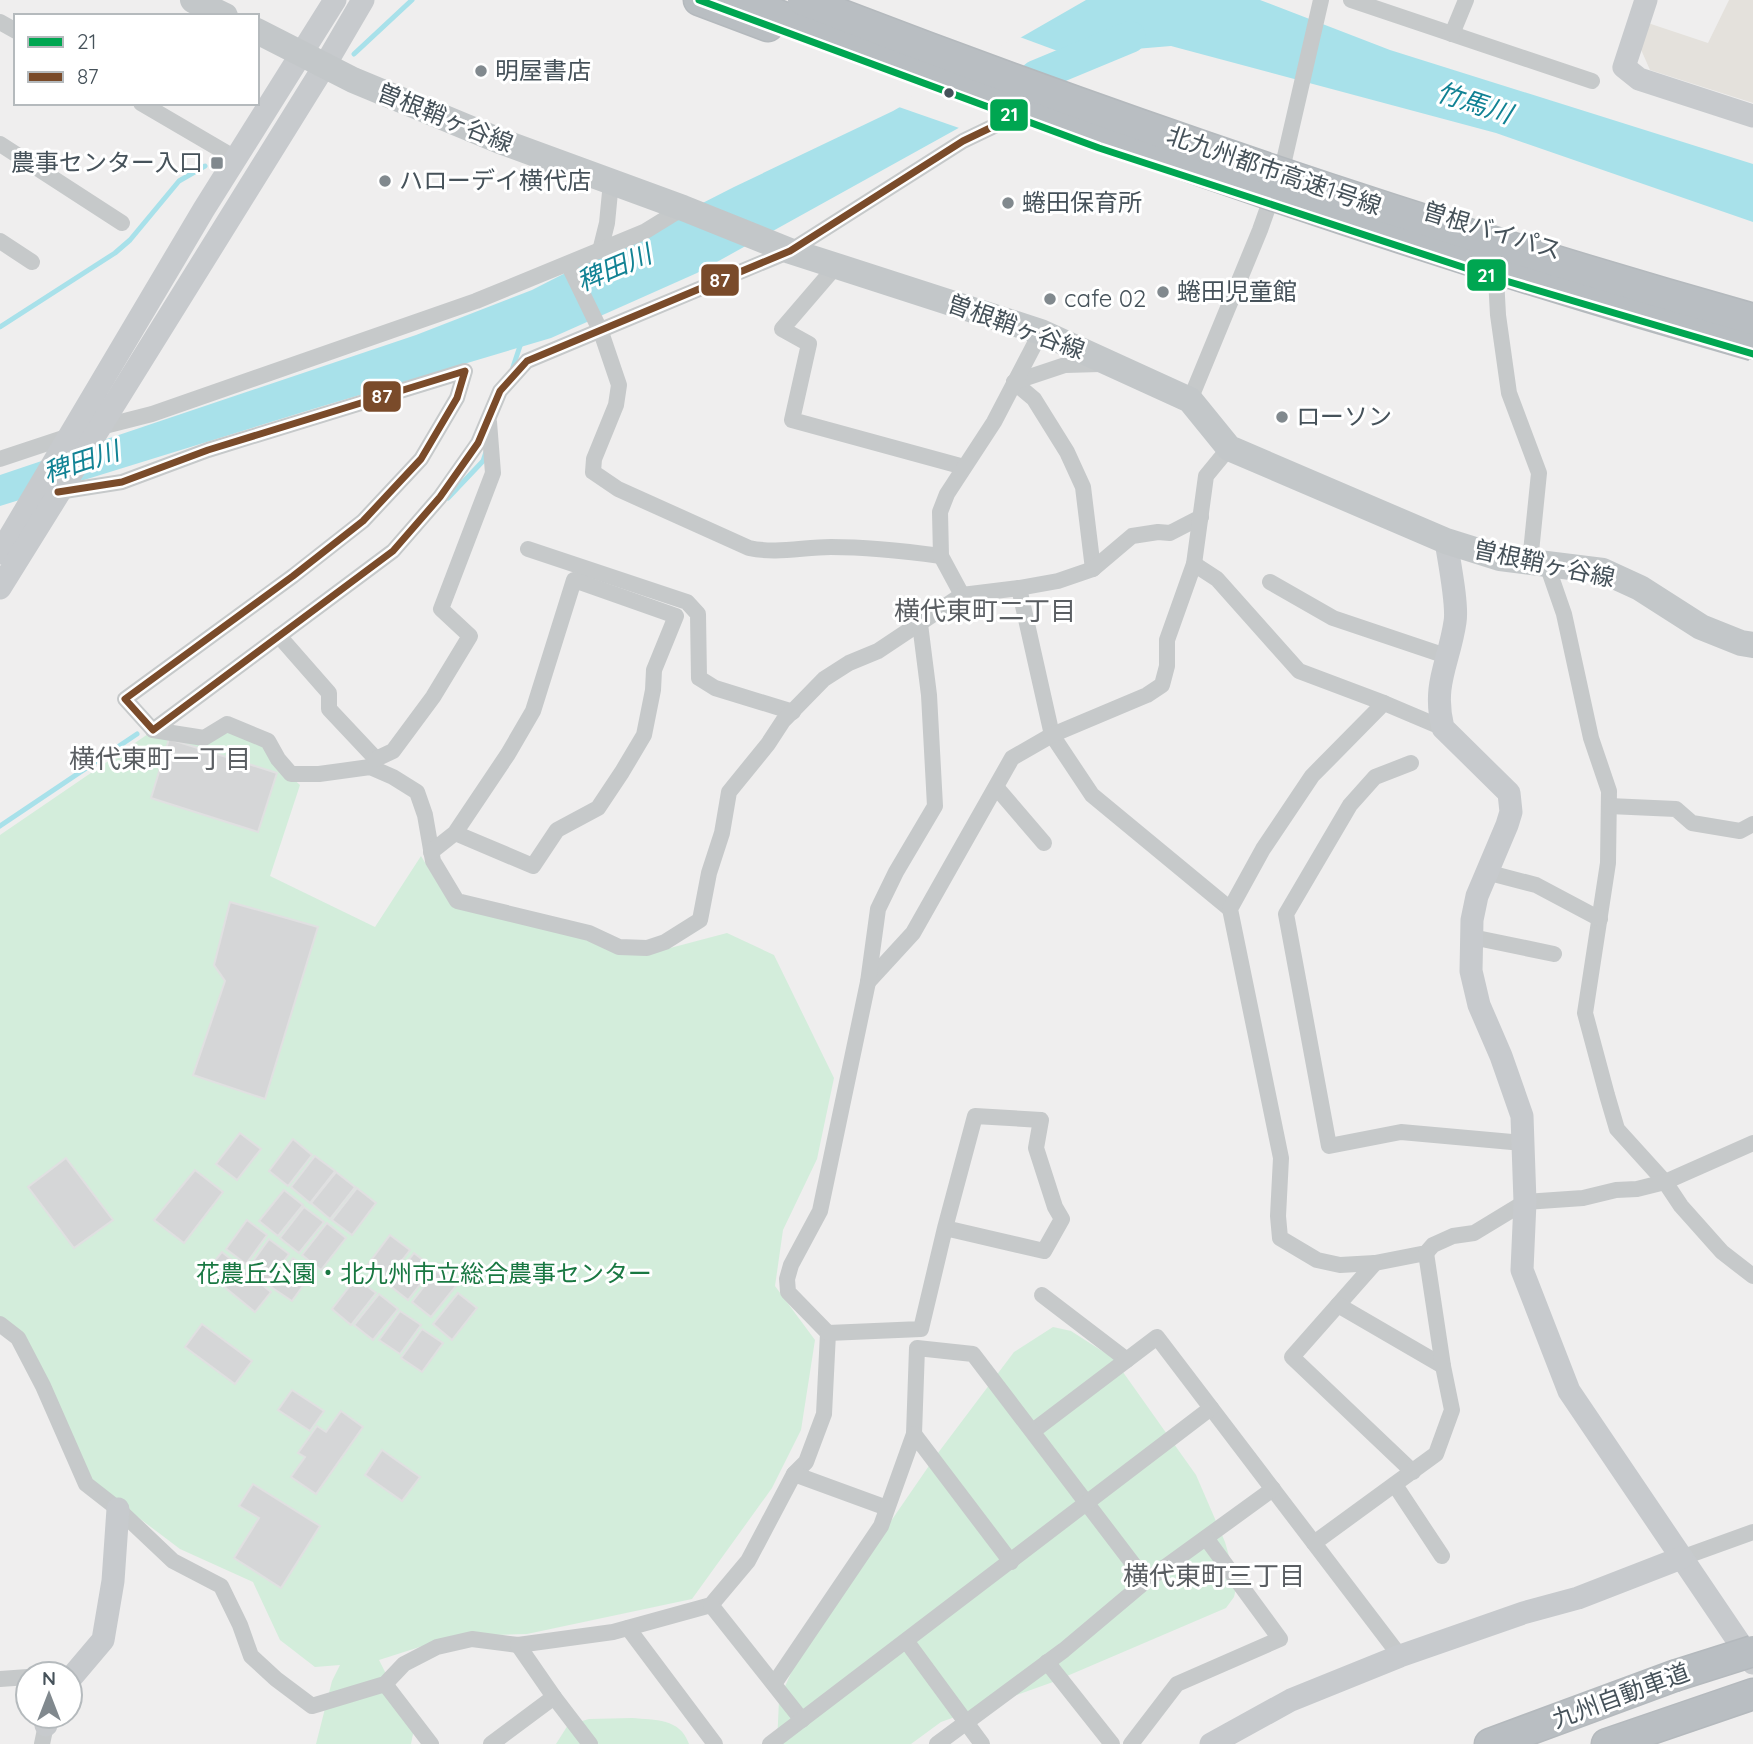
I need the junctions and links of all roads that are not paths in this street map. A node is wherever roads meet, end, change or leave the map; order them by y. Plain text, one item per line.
1 (193, 0) edge
2 (335, 0) edge
3 (363, 0) edge
4 (699, 0) edge
5 (739, 0) edge
6 (746, 0) edge
7 (803, 0) edge
8 (839, 0) edge
9 (1351, 0) edge
10 (1466, 0) edge
11 (1646, 0) edge
12 (1320, 5) edge
13 (857, 6) edge
14 (221, 14) edge
15 (259, 32) edge
16 (1452, 34) junction
17 (314, 60) junction
18 (879, 67) junction
19 (1592, 81) dead end
20 (144, 105) edge
21 (1011, 115) junction
22 (1753, 116) edge
23 (0, 144) edge
24 (236, 158) junction
25 (1283, 165) junction
26 (611, 182) junction
27 (1269, 202) junction
28 (683, 208) junction
29 (122, 223) dead end
30 (0, 241) edge
31 (784, 248) junction
32 (600, 251) junction
33 (32, 262) dead end
34 (568, 264) junction
35 (837, 265) junction
36 (1496, 278) junction
37 (1753, 308) edge
38 (1753, 319) edge
39 (599, 328) junction
40 (1041, 332) junction
41 (1753, 345) edge
42 (1753, 354) edge
43 (1112, 364) junction
44 (123, 369) junction
45 (1014, 382) junction
46 (1190, 400) junction
47 (489, 418) junction
48 (90, 427) junction
49 (1229, 448) junction
50 (0, 459) edge
51 (964, 467) junction
52 (55, 496) junction
53 (15, 517) edge
54 (1201, 517) junction
55 (1447, 541) junction
56 (528, 549) dead end
57 (0, 553) edge
58 (941, 555) junction
59 (1538, 563) junction
60 (1194, 564) junction
61 (1093, 569) junction
62 (1270, 582) dead end
63 (0, 587) edge
64 (1019, 588) junction
65 (962, 595) junction
66 (920, 624) junction
67 (279, 636) junction
68 (1753, 645) edge
69 (1446, 656) junction
70 (1384, 703) junction
71 (793, 712) junction
72 (1443, 728) junction
73 (153, 730) junction
74 (1052, 734) junction
75 (373, 763) junction
76 (1411, 763) dead end
77 (996, 787) junction
78 (1609, 806) junction
79 (1753, 824) edge
80 (455, 833) junction
81 (1044, 843) dead end
82 (430, 852) junction
83 (1486, 872) junction
84 (1230, 909) junction
85 (1601, 919) junction
86 (1472, 937) junction
87 (1554, 954) dead end
88 (868, 982) junction
89 (1523, 1143) junction
90 (1753, 1143) edge
91 (1665, 1182) junction
92 (1525, 1202) junction
93 (945, 1228) junction
94 (1426, 1253) junction
95 (1375, 1263) junction
96 (1753, 1276) edge
97 (1042, 1295) dead end
98 (1338, 1305) junction
99 (0, 1324) edge
100 (828, 1333) junction
101 (1127, 1360) junction
102 (1443, 1366) junction
103 (1211, 1408) junction
104 (1033, 1431) junction
105 (914, 1434) junction
106 (1413, 1472) junction
107 (794, 1474) junction
108 (1395, 1485) junction
109 (1273, 1489) junction
110 (1088, 1503) junction
111 (887, 1508) junction
112 (118, 1509) junction
113 (1753, 1532) edge
114 (1206, 1538) junction
115 (1314, 1543) junction
116 (1442, 1556) dead end
117 (1681, 1558) junction
118 (1011, 1562) junction
119 (1146, 1581) junction
120 (711, 1605) junction
121 (628, 1628) junction
122 (907, 1642) junction
123 (518, 1645) junction
124 (1753, 1651) edge
125 (1400, 1656) junction
126 (83, 1660) edge
127 (1047, 1662) junction
128 (1753, 1663) edge
129 (385, 1684) junction
130 (774, 1684) junction
131 (1753, 1695) edge
132 (554, 1697) junction
133 (802, 1720) junction
134 (965, 1722) junction
135 (1215, 1743) edge
136 (431, 1744) edge
137 (491, 1744) edge
138 (590, 1744) edge
139 (715, 1744) edge
140 (770, 1744) edge
141 (936, 1744) edge
142 (982, 1744) edge
143 (1112, 1744) edge
144 (1130, 1744) edge
145 (1490, 1744) edge
146 (1607, 1744) edge

1 - 14 main road
2 - 17 street
3 - 17 street
4 - 18 highway, 曽根バイパス
5 - 41 highway, 北九州都市高速1号線, bridge
6 - 18 highway, 曽根バイパス
7 - 38 highway, 北九州都市高速1号線, bridge
8 - 13 highway, 曽根バイパス
9 - 16 street
10 - 16 street
11 - 22 street
12 - 25 street
13 - 25 highway, 曽根バイパス
15 - 17 main road, 曽根鞘ヶ谷線
16 - 19 street
17 - 24 street
17 - 26 main road, 曽根鞘ヶ谷線
17 - 44 street
18 - 21 highway, 曽根バイパス
20 - 24 street
21 - 27 highway, 曽根バイパス
21 - 31 street
23 - 29 street
24 - 44 street
25 - 27 street
25 - 37 highway, 曽根バイパス
26 - 28 main road, 曽根鞘ヶ谷線
26 - 32 street
27 - 36 highway, 曽根バイパス
27 - 46 street
28 - 31 main road, 曽根鞘ヶ谷線
28 - 32 street
30 - 33 street
31 - 35 main road, 曽根鞘ヶ谷線
31 - 39 street
32 - 34 street
34 - 39 street
34 - 48 street
35 - 40 main road, 曽根鞘ヶ谷線
35 - 51 street
36 - 42 highway, 曽根バイパス
36 - 59 street
39 - 47 street
39 - 58 street
40 - 43 main road, 曽根鞘ヶ谷線
40 - 45 street
43 - 45 street
43 - 46 main road, 曽根鞘ヶ谷線
44 - 48 street
45 - 51 street
45 - 61 street
46 - 49 main road, 曽根鞘ヶ谷線
47 - 67 street
47 - 75 street
48 - 50 street
48 - 52 street
48 - 53 street
49 - 54 street
49 - 55 main road, 曽根鞘ヶ谷線
51 - 58 street
52 - 63 street
52 - 73 street
53 - 57 street
54 - 60 street
54 - 61 street
55 - 59 main road, 曽根鞘ヶ谷線
55 - 69 street
56 - 71 street
58 - 65 street
59 - 68 main road, 曽根鞘ヶ谷線
59 - 78 street
60 - 70 street
60 - 74 street
61 - 64 street
62 - 69 street
64 - 65 street
64 - 74 street
65 - 66 street
66 - 71 street
66 - 88 street
67 - 73 street
67 - 75 street
69 - 72 street
70 - 72 street
70 - 84 street
71 - 82 street
72 - 83 street
73 - 75 street
74 - 77 street
74 - 84 street
75 - 82 street
76 - 89 street
77 - 81 street
77 - 88 street
78 - 79 street
78 - 85 street
80 - 80 street
80 - 82 street
83 - 85 street
83 - 86 street
84 - 95 street
85 - 91 street
86 - 87 street
86 - 89 street
88 - 100 street
89 - 92 street
90 - 91 street
91 - 92 street
91 - 96 street
92 - 94 street
92 - 117 street
93 - 93 street
93 - 100 street
94 - 95 street
94 - 102 street
95 - 98 street
97 - 101 street
98 - 102 street
98 - 106 street
99 - 112 street
100 - 107 street
101 - 103 street
101 - 104 street
102 - 106 street
103 - 109 street
103 - 110 street
104 - 105 street
104 - 110 street
105 - 111 street
105 - 118 street
106 - 108 street
107 - 111 street
107 - 120 street
108 - 115 street
108 - 116 street
109 - 114 street
109 - 115 street
110 - 118 street
110 - 119 street
111 - 130 street
112 - 126 street
112 - 129 street
113 - 117 street
114 - 119 street
114 - 144 street
115 - 125 street
117 - 125 street
117 - 128 street
118 - 122 street
119 - 127 street
120 - 121 street
120 - 130 street
121 - 123 street
121 - 139 street
122 - 133 street
122 - 134 street
123 - 129 street
123 - 132 street
124 - 145 highway, 九州自動車道, bridge
125 - 135 street
127 - 134 street
127 - 143 street
129 - 136 street
130 - 133 street
131 - 146 highway, 九州自動車道
132 - 137 street
132 - 138 street
133 - 140 street
134 - 141 street
134 - 142 street

